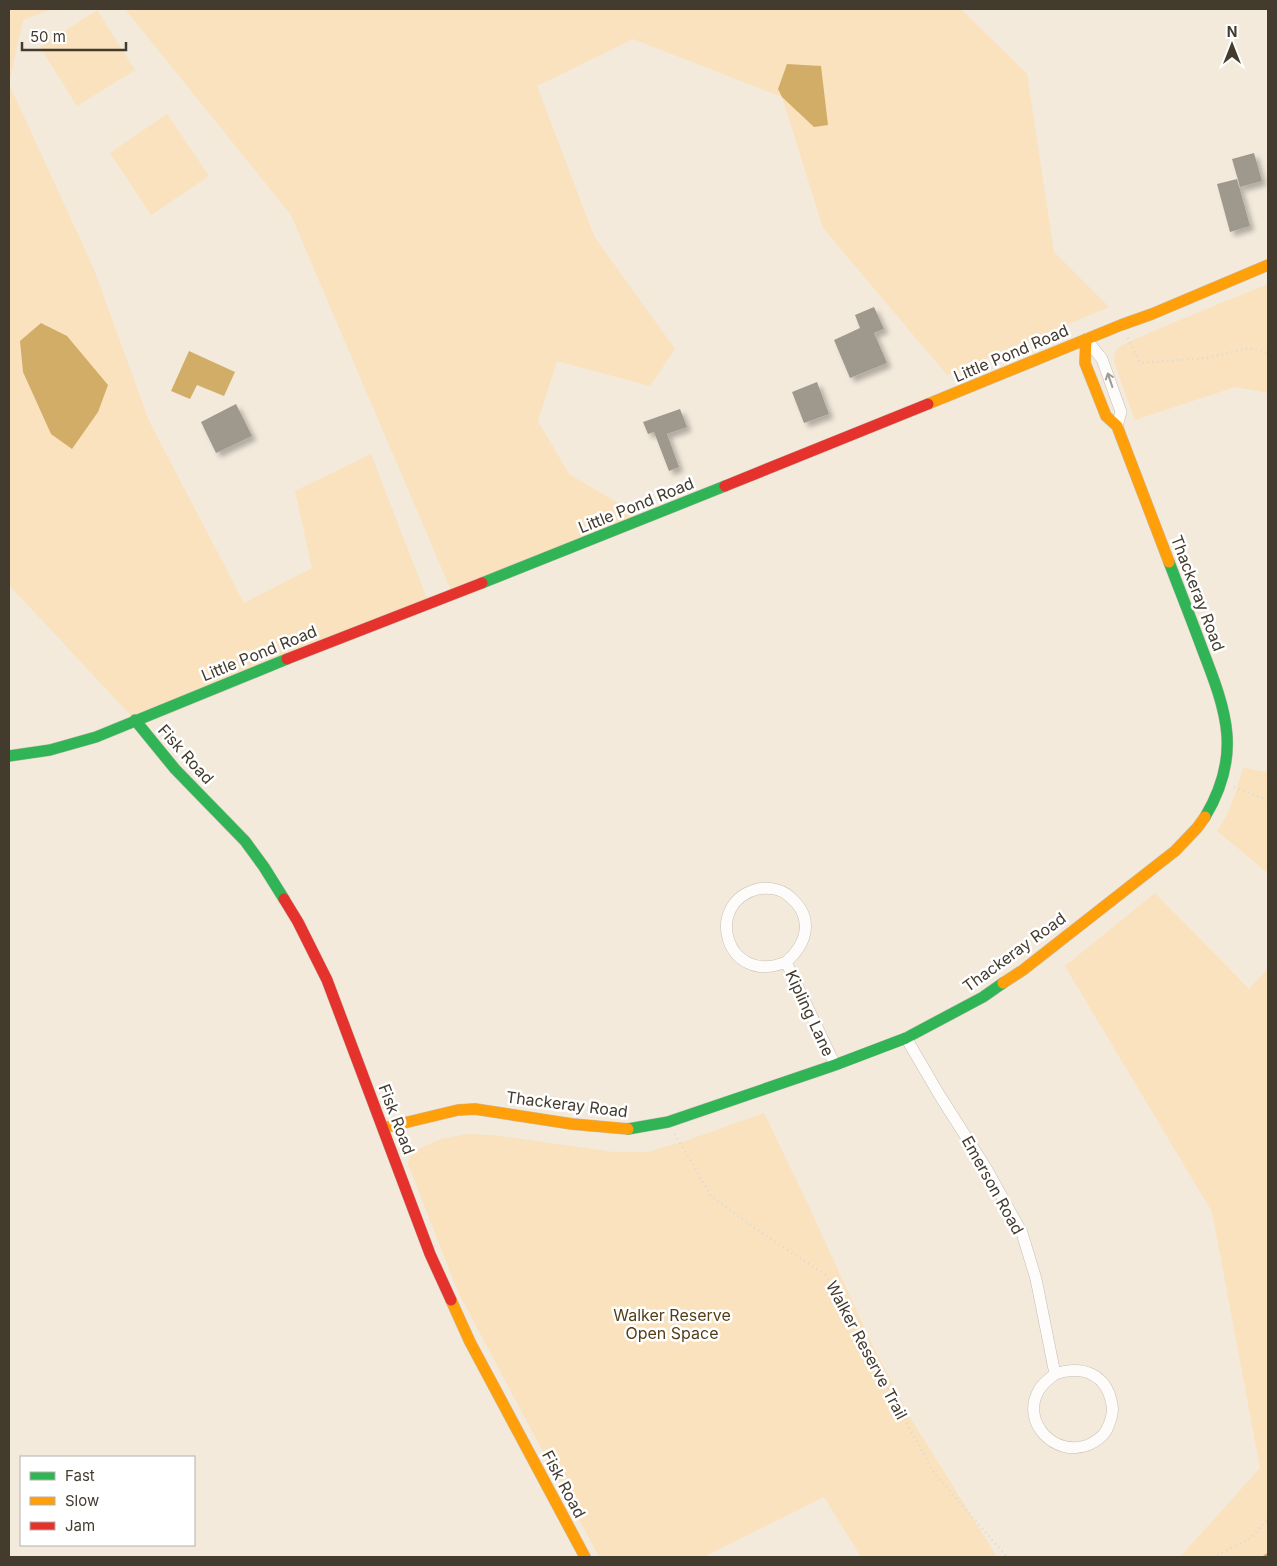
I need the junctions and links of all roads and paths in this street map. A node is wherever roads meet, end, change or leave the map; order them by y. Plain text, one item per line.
1 (1268, 264) edge
2 (1121, 325) junction
3 (1086, 339) junction
4 (1268, 353) edge
5 (1117, 426) junction
6 (135, 720) junction
7 (9, 756) edge
8 (1221, 782) junction
9 (1268, 800) edge
10 (786, 962) junction
11 (906, 1038) junction
12 (834, 1065) junction
13 (668, 1122) junction
14 (383, 1128) junction
15 (1055, 1374) junction
16 (1268, 1519) edge
17 (585, 1557) edge
18 (1008, 1557) edge
19 (1213, 1557) edge

1 - 2 street, Little Pond Road
2 - 3 street, Little Pond Road
2 - 4 path
3 - 5 street, Thackeray Road
5 -> 3 street, Thackeray Road
3 - 6 street, Little Pond Road
5 - 8 street, Thackeray Road
6 - 7 street, Little Pond Road
6 - 14 street, Fisk Road
8 - 9 path
8 - 11 street, Thackeray Road
10 - 10 street, Kipling Lane
10 - 12 street, Kipling Lane
11 - 12 street, Thackeray Road
11 - 15 street, Emerson Road
12 - 13 street, Thackeray Road
13 - 14 street, Thackeray Road
13 - 18 path, Walker Reserve Trail
14 - 17 street, Fisk Road
15 - 15 street
16 - 19 path

